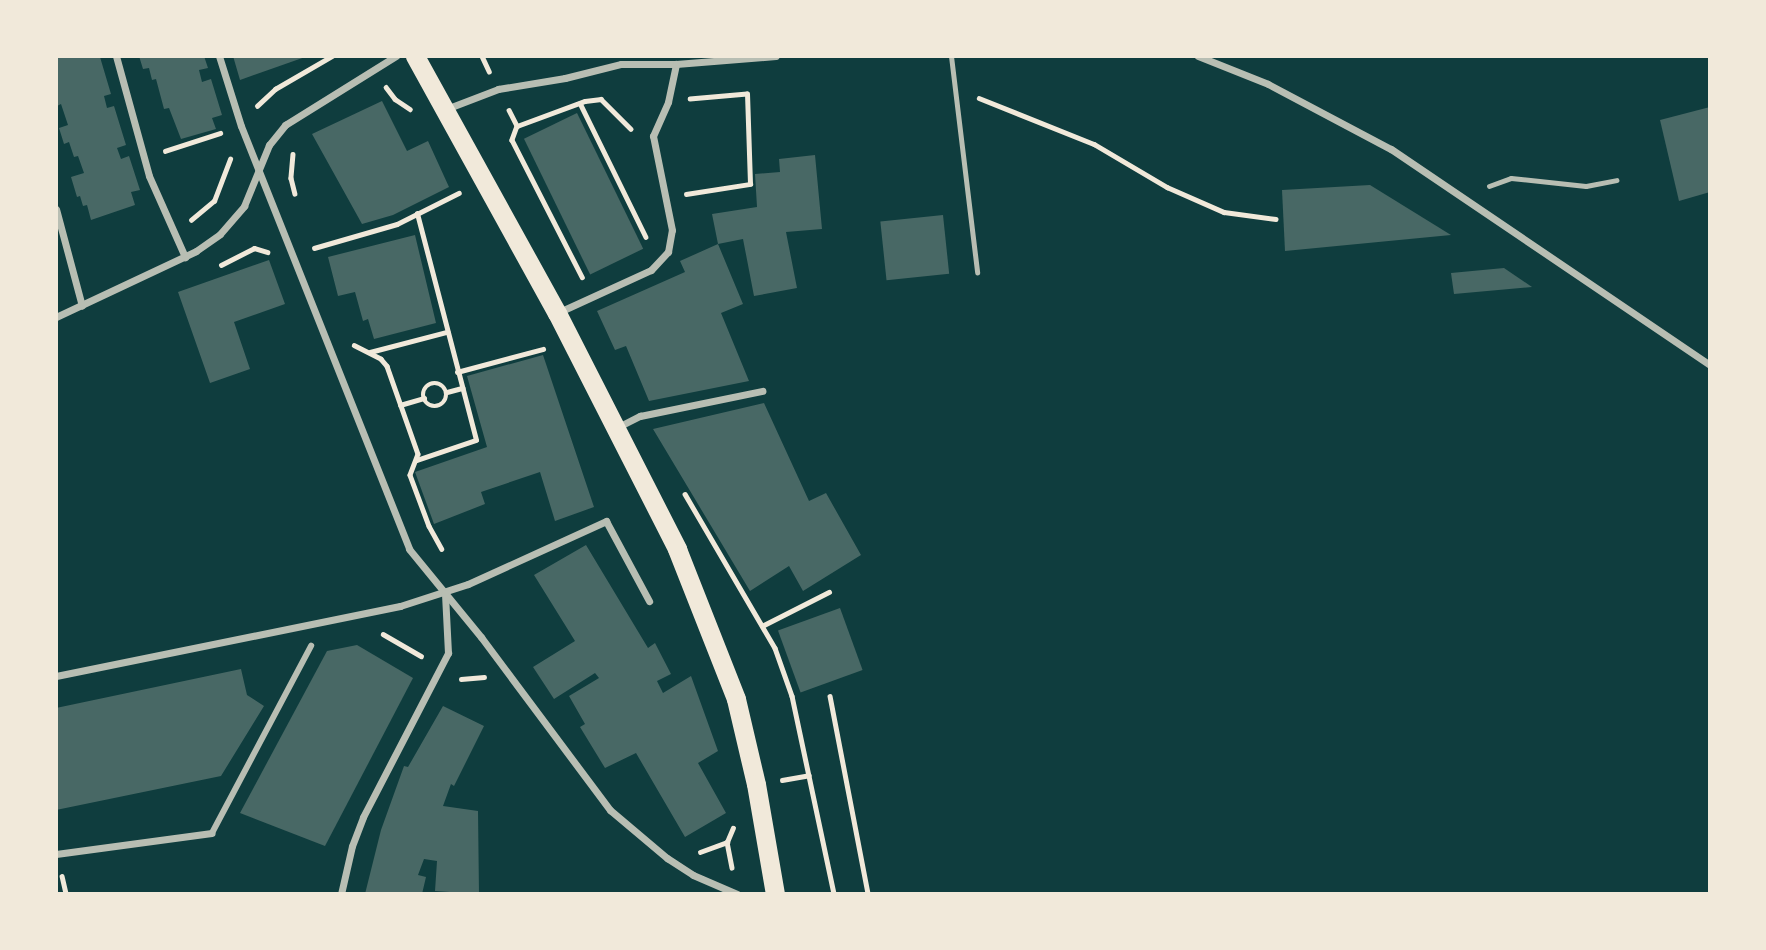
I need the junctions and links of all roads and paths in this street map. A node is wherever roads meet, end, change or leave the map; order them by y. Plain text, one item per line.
1 (117, 56) edge
2 (219, 56) edge
3 (332, 56) edge
4 (396, 56) edge
5 (415, 56) edge
6 (776, 56) edge
7 (951, 56) edge
8 (1198, 56) edge
9 (620, 60) edge
10 (676, 64) junction
11 (388, 91) dead end
12 (377, 97) dead end
13 (986, 101) dead end
14 (668, 102) junction
15 (580, 103) junction
16 (446, 110) junction
17 (241, 126) junction
18 (517, 126) dead end
19 (656, 129) junction
20 (295, 150) dead end
21 (144, 160) junction
22 (257, 169) junction
23 (1616, 180) dead end
24 (680, 182) dead end
25 (1489, 186) dead end
26 (460, 193) dead end
27 (296, 200) dead end
28 (56, 209) edge
29 (417, 214) junction
30 (1276, 219) dead end
31 (309, 236) dead end
32 (650, 244) dead end
33 (313, 248) junction
34 (185, 257) junction
35 (274, 259) dead end
36 (318, 259) dead end
37 (212, 269) dead end
38 (977, 272) dead end
39 (82, 306) junction
40 (557, 313) junction
41 (56, 317) edge
42 (447, 331) junction
43 (348, 337) dead end
44 (368, 353) junction
45 (1710, 365) edge
46 (461, 388) junction
47 (762, 391) dead end
48 (447, 392) junction
49 (424, 398) junction
50 (400, 405) junction
51 (616, 428) junction
52 (416, 460) junction
53 (468, 584) junction
54 (445, 592) junction
55 (829, 592) dead end
56 (649, 601) dead end
57 (762, 626) dead end
58 (377, 632) dead end
59 (311, 646) dead end
60 (425, 665) dead end
61 (56, 676) edge
62 (830, 696) dead end
63 (809, 775) dead end
64 (733, 824) dead end
65 (212, 833) joint
66 (697, 852) dead end
67 (56, 854) edge
68 (341, 894) edge
69 (737, 894) edge
70 (775, 894) edge
71 (834, 894) edge
72 (868, 894) edge

1 - 21 street
2 - 17 street
3 - 17 path
4 - 22 street
5 - 16 highway
6 - 10 street
7 - 38 lane
8 - 45 street
9 - 10 street
9 - 16 street
10 - 14 street
11 - 12 path
13 - 30 path
14 - 19 street
14 - 24 path
15 - 18 path
15 - 19 path
15 - 32 path
16 - 40 highway
17 - 21 path
17 - 22 street
19 - 40 street
20 - 27 path
21 - 34 street
22 - 34 street
22 - 54 street
23 - 25 lane
26 - 29 path
28 - 39 street
29 - 33 path
29 - 42 path
31 - 33 path
33 - 36 path
34 - 39 street
35 - 37 path
39 - 41 street
40 - 51 highway
42 - 44 path
42 - 46 path
43 - 44 path
44 - 50 path
46 - 48 path
46 - 52 path
47 - 51 street
48 - 49 path
48 - 49 path
49 - 50 path
50 - 52 path
51 - 70 highway
52 - 53 path
53 - 54 street
53 - 56 street
54 - 61 street
54 - 68 street
54 - 69 street
55 - 57 path
58 - 60 path
59 - 65 street
62 - 72 path
63 - 71 path
64 - 66 path
65 - 67 street

